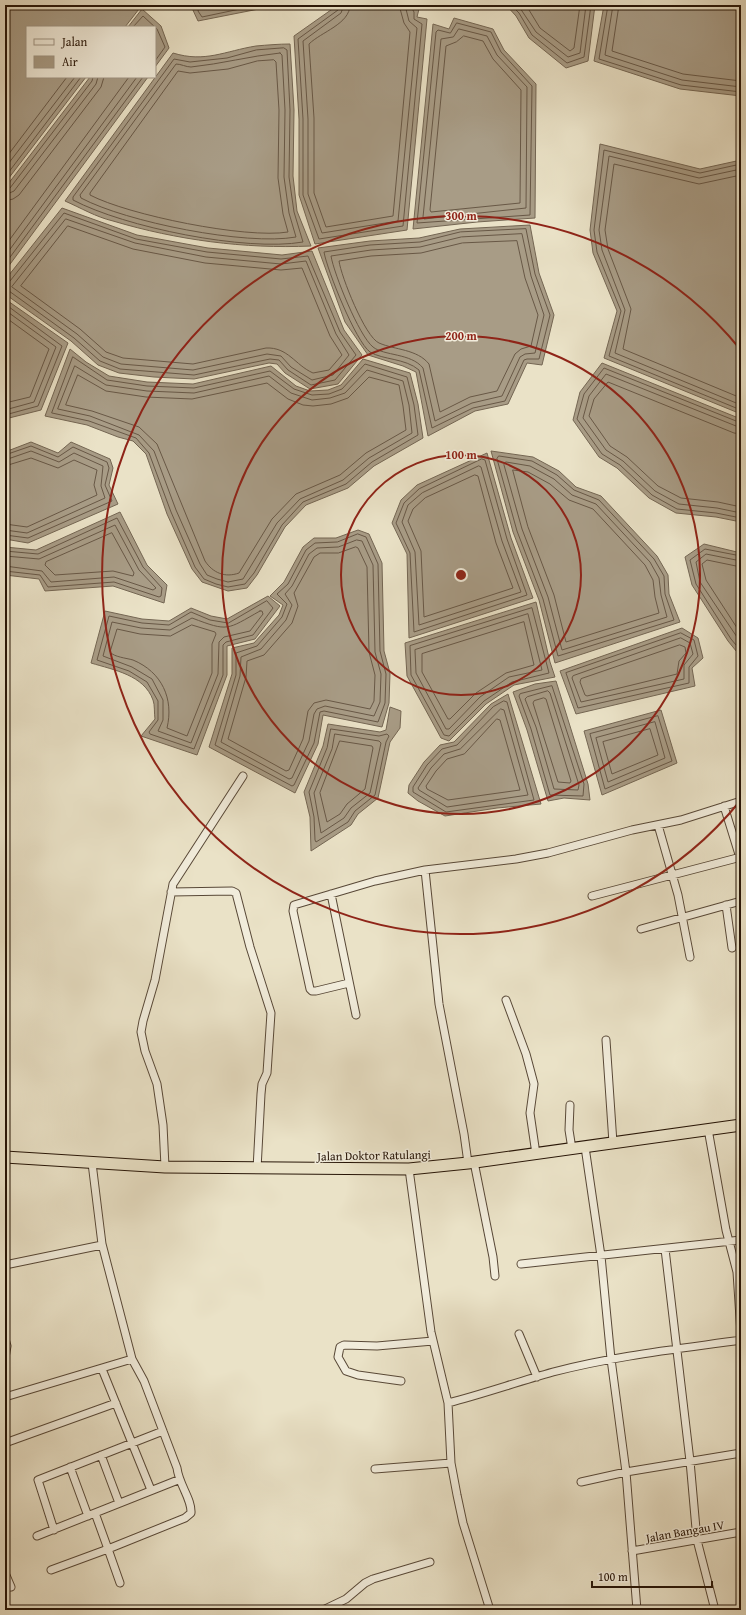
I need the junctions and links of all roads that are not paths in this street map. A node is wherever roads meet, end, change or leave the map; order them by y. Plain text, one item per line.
1 (243, 776) dead end
2 (741, 801) edge
3 (724, 806) junction
4 (658, 825) junction
5 (741, 858) edge
6 (425, 870) junction
7 (673, 874) junction
8 (171, 892) junction
9 (331, 894) junction
10 (592, 896) dead end
11 (741, 901) edge
12 (726, 905) junction
13 (683, 917) junction
14 (641, 929) dead end
15 (732, 948) dead end
16 (690, 957) dead end
17 (349, 983) junction
18 (506, 1000) dead end
19 (356, 1015) dead end
20 (606, 1040) dead end
21 (570, 1105) dead end
22 (741, 1125) edge
23 (708, 1129) junction
24 (613, 1143) junction
25 (585, 1147) junction
26 (572, 1149) junction
27 (536, 1154) junction
28 (5, 1158) edge
29 (92, 1163) junction
30 (471, 1163) junction
31 (165, 1167) junction
32 (257, 1169) junction
33 (409, 1170) junction
34 (741, 1240) edge
35 (730, 1242) junction
36 (102, 1245) junction
37 (665, 1250) junction
38 (601, 1256) junction
39 (521, 1264) dead end
40 (5, 1265) edge
41 (495, 1276) dead end
42 (519, 1334) dead end
43 (741, 1334) edge
44 (5, 1339) edge
45 (741, 1340) edge
46 (433, 1341) junction
47 (676, 1349) junction
48 (5, 1358) edge
49 (132, 1359) junction
50 (611, 1359) junction
51 (102, 1369) junction
52 (537, 1377) junction
53 (401, 1381) dead end
54 (5, 1397) edge
55 (116, 1403) junction
56 (448, 1403) junction
57 (163, 1431) junction
58 (5, 1443) edge
59 (132, 1443) junction
60 (741, 1453) edge
61 (101, 1455) junction
62 (690, 1461) junction
63 (451, 1463) junction
64 (70, 1467) junction
65 (375, 1470) dead end
66 (626, 1472) junction
67 (178, 1480) junction
68 (581, 1482) dead end
69 (152, 1490) junction
70 (119, 1503) junction
71 (92, 1514) junction
72 (54, 1530) junction
73 (741, 1532) edge
74 (37, 1536) dead end
75 (697, 1540) junction
76 (108, 1548) junction
77 (632, 1551) junction
78 (430, 1562) dead end
79 (51, 1570) dead end
80 (5, 1573) edge
81 (120, 1583) dead end
82 (11, 1587) dead end
83 (323, 1610) edge
84 (490, 1610) edge
85 (637, 1610) edge
86 (715, 1610) edge

1 - 8 street
2 - 3 street
3 - 4 street
3 - 5 street
4 - 6 street
4 - 7 street
5 - 7 street
6 - 9 street
6 - 30 street
7 - 10 street
7 - 13 street
8 - 31 street
8 - 32 street
9 - 17 street
9 - 17 street
11 - 12 street
12 - 13 street
12 - 15 street
13 - 14 street
13 - 16 street
17 - 19 street
18 - 27 street
20 - 24 street
21 - 26 street
22 - 23 highway, Jalan Doktor Ratulangi
23 - 24 highway, Jalan Doktor Ratulangi
23 - 35 street
24 - 25 highway, Jalan Doktor Ratulangi
25 - 26 highway, Jalan Doktor Ratulangi
25 - 38 street
26 - 27 highway, Jalan Doktor Ratulangi
27 - 30 highway, Jalan Doktor Ratulangi
28 - 29 highway, Jalan Doktor Ratulangi
29 - 31 highway, Jalan Doktor Ratulangi
29 - 36 street
30 - 33 highway, Jalan Doktor Ratulangi
30 - 41 street
31 - 32 highway, Jalan Doktor Ratulangi
32 - 33 highway, Jalan Doktor Ratulangi
33 - 46 street
34 - 35 street
35 - 37 street
35 - 43 street
36 - 40 street
36 - 49 street
37 - 38 street
37 - 47 street
38 - 39 street
38 - 50 street
42 - 52 street
44 - 48 street
45 - 47 street
46 - 53 street
46 - 56 street
47 - 50 street
47 - 62 street
49 - 51 street
49 - 57 street
50 - 52 street
50 - 66 street
51 - 54 street
51 - 55 street
52 - 56 street
55 - 58 street
55 - 59 street
56 - 63 street
57 - 59 street
57 - 67 street
59 - 61 street
59 - 69 street
60 - 62 street
61 - 64 street
61 - 70 street
62 - 66 street
62 - 75 street
63 - 65 street
63 - 84 street
64 - 71 street
64 - 72 street
66 - 68 street
66 - 77 street
67 - 69 street
67 - 76 street
69 - 70 street
70 - 71 street
71 - 72 street
71 - 76 street
72 - 74 street
73 - 75 street, Jalan Bangau IV
75 - 77 street, Jalan Bangau IV
75 - 86 street
76 - 79 street
76 - 81 street
77 - 85 street
78 - 83 street
80 - 82 street

